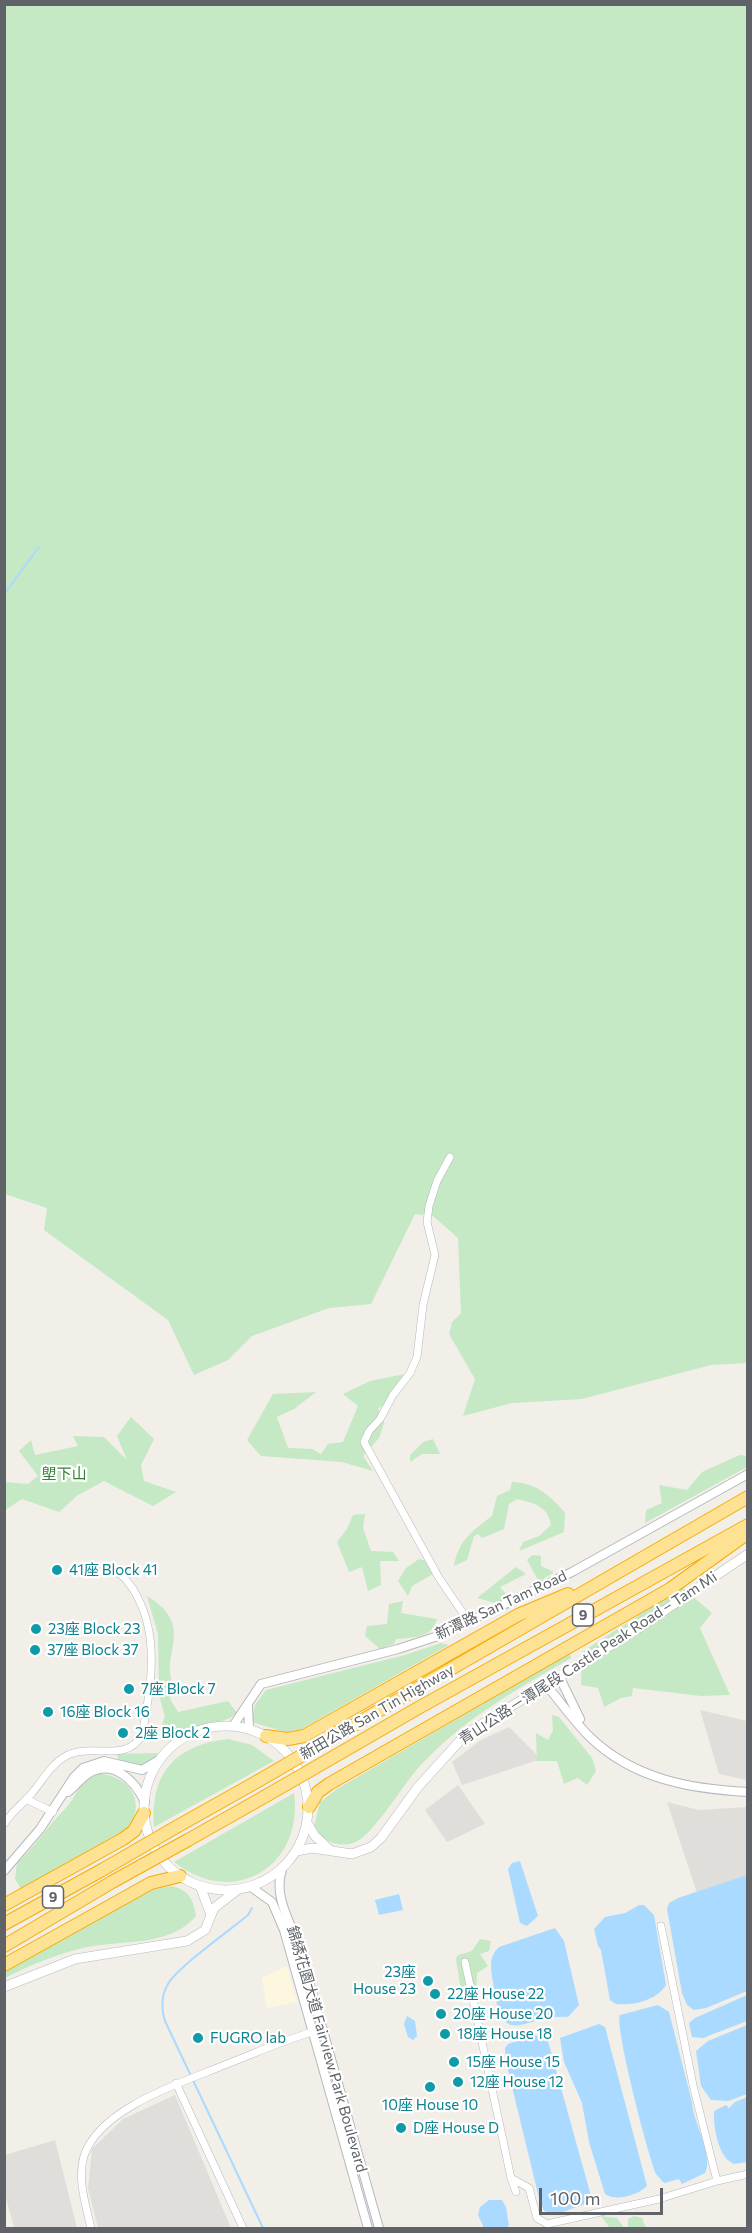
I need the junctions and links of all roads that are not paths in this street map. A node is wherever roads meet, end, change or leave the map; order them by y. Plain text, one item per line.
1 (450, 1157) dead end
2 (747, 1474) edge
3 (747, 1497) edge
4 (747, 1525) edge
5 (747, 1533) edge
6 (747, 1554) edge
7 (93, 1572) dead end
8 (612, 1576) junction
9 (469, 1622) junction
10 (560, 1676) junction
11 (546, 1685) junction
12 (248, 1706) junction
13 (232, 1726) junction
14 (249, 1729) junction
15 (266, 1736) junction
16 (600, 1746) junction
17 (159, 1760) junction
18 (747, 1792) edge
19 (63, 1797) junction
20 (26, 1799) junction
21 (145, 1807) junction
22 (309, 1807) junction
23 (53, 1812) junction
24 (307, 1823) junction
25 (4, 1824) edge
26 (330, 1850) junction
27 (297, 1851) junction
28 (282, 1870) junction
29 (4, 1871) edge
30 (180, 1876) junction
31 (200, 1886) junction
32 (251, 1887) junction
33 (238, 1890) junction
34 (4, 1905) edge
35 (211, 1915) junction
36 (4, 1924) edge
37 (661, 1926) dead end
38 (4, 1946) edge
39 (465, 1962) dead end
40 (4, 1965) edge
41 (4, 1987) edge
42 (317, 2030) junction
43 (176, 2083) junction
44 (747, 2174) edge
45 (511, 2178) junction
46 (717, 2181) junction
47 (516, 2192) dead end
48 (91, 2229) edge
49 (243, 2229) edge
50 (368, 2229) edge
51 (379, 2229) edge

1 - 9 street
2 - 9 street, 新潭路 San Tam Road
3 - 8 highway, 新田公路 San Tin Highway / 9
4 - 38 highway, 新田公路 San Tin Highway / 9, bridge
5 - 22 highway
6 - 10 main road, 青山公路－潭尾段 Castle Peak Road – Tam Mi
7 - 20 street
8 - 15 highway
8 - 36 highway, 新田公路 San Tin Highway / 9, bridge
9 - 12 street, 新潭路 San Tam Road
10 - 11 main road, 青山公路－潭尾段 Castle Peak Road – Tam Mi
10 - 16 street
11 - 16 street
11 - 26 main road, 青山公路－潭尾段 Castle Peak Road – Tam Mi
12 - 13 street, 新潭路 San Tam Road
12 - 14 street
13 - 14 main road
13 - 17 main road
14 - 15 main road
15 - 22 main road
16 - 18 street
17 - 19 street
17 - 21 main road
19 - 21 street
19 - 23 street
20 - 23 street
20 - 25 street
21 - 30 main road
21 - 34 highway
22 - 24 main road
23 - 29 street
24 - 26 main road
24 - 27 main road
26 - 27 main road, 青山公路－潭尾段 Castle Peak Road – Tam Mi
27 - 28 main road
28 - 32 main road
28 - 42 street, 錦綉花園大道 Fairview Park Boulevard
30 - 31 main road
30 - 40 highway
31 - 33 main road
31 - 35 main road
32 - 33 main road
32 - 42 street, 錦綉花園大道 Fairview Park Boulevard
33 - 35 main road
35 - 41 main road
37 - 46 street
39 - 45 street
42 - 43 street
42 - 50 street, 錦綉花園大道 Fairview Park Boulevard
42 - 51 street, 錦綉花園大道 Fairview Park Boulevard
43 - 48 street
43 - 49 street
44 - 46 street
45 - 46 street
45 - 47 street

